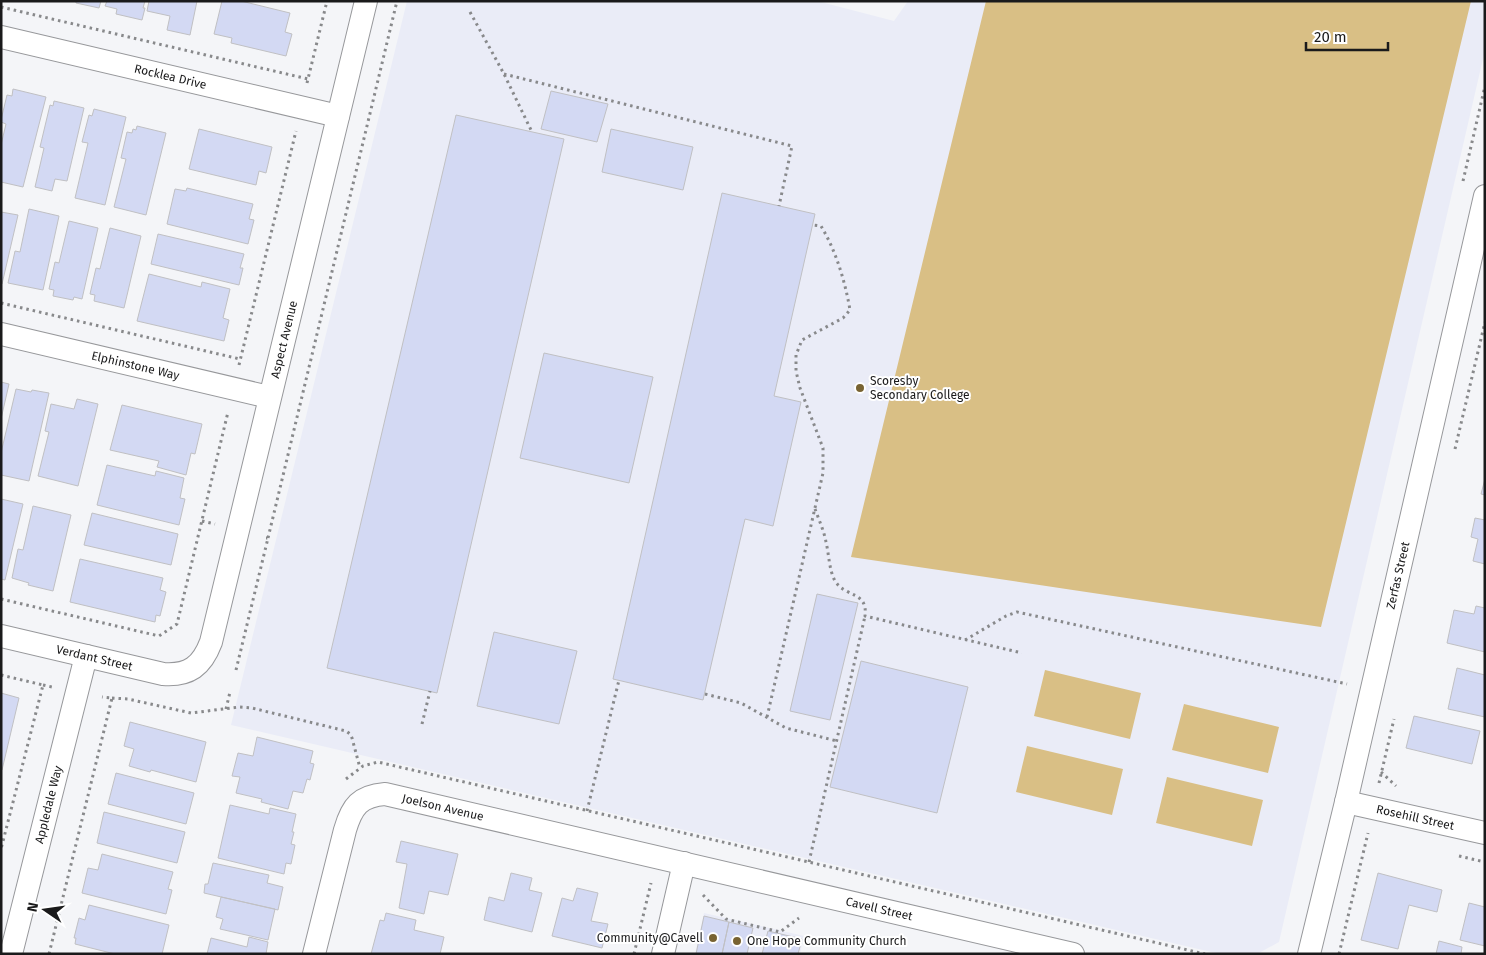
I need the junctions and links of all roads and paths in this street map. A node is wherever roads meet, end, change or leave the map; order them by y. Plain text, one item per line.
1 (327, 1) edge
2 (366, 1) edge
3 (397, 1) edge
4 (1, 7) edge
5 (470, 12) dead end
6 (1, 37) edge
7 (504, 74) junction
8 (308, 79) junction
9 (302, 107) junction
10 (338, 116) junction
11 (532, 132) dead end
12 (1485, 196) edge
13 (779, 206) dead end
14 (812, 225) dead end
15 (1, 303) edge
16 (1, 334) edge
17 (240, 359) junction
18 (237, 372) dead end
19 (269, 397) junction
20 (229, 405) dead end
21 (815, 508) junction
22 (260, 536) dead end
23 (268, 538) junction
24 (1, 599) edge
25 (865, 616) junction
26 (1, 636) edge
27 (966, 640) junction
28 (1022, 653) dead end
29 (86, 656) junction
30 (236, 670) dead end
31 (189, 671) joint
32 (1, 675) edge
33 (619, 680) dead end
34 (1347, 684) dead end
35 (43, 685) junction
36 (430, 691) dead end
37 (230, 692) dead end
38 (76, 693) junction
39 (705, 694) dead end
40 (112, 698) junction
41 (226, 709) junction
42 (767, 717) junction
43 (422, 724) dead end
44 (837, 741) junction
45 (360, 768) dead end
46 (1346, 802) junction
47 (587, 811) dead end
48 (1368, 829) dead end
49 (1485, 833) edge
50 (1, 849) edge
51 (684, 862) junction
52 (809, 862) dead end
53 (651, 883) dead end
54 (699, 894) dead end
55 (807, 920) dead end
56 (11, 954) edge
57 (49, 954) edge
58 (314, 954) edge
59 (634, 954) edge
60 (663, 954) edge
61 (1074, 954) edge
62 (1309, 954) edge
63 (1339, 954) edge

1 - 8 path
2 - 10 street, Aspect Avenue
3 - 23 path
4 - 8 path
5 - 7 path
6 - 9 street, Rocklea Drive
7 - 11 path
7 - 13 path
8 - 9 path
9 - 10 street, Rocklea Drive
9 - 17 path
10 - 19 street, Aspect Avenue
12 - 46 street, Zerfas Street
14 - 21 path
15 - 17 path
16 - 19 street, Elphinstone Way
17 - 18 path
19 - 31 street, Aspect Avenue
20 - 24 path
21 - 25 path
21 - 42 path
22 - 23 path
23 - 30 path
25 - 27 path
25 - 44 path
26 - 29 street, Verdant Street
27 - 28 path
27 - 34 path
29 - 31 street, Verdant Street
29 - 38 street, Appledale Way
32 - 35 path
33 - 47 path
35 - 38 path
35 - 50 path
36 - 43 path
37 - 41 path
38 - 40 path
38 - 56 street, Appledale Way
39 - 42 path
40 - 41 path
40 - 57 path
41 - 45 path
42 - 44 path
44 - 52 path
46 - 49 street, Rosehill Street
46 - 62 street, Zerfas Street
48 - 63 path
51 - 58 street, Joelson Avenue
51 - 60 street
51 - 61 street, Cavell Street
53 - 59 path
54 - 55 path

